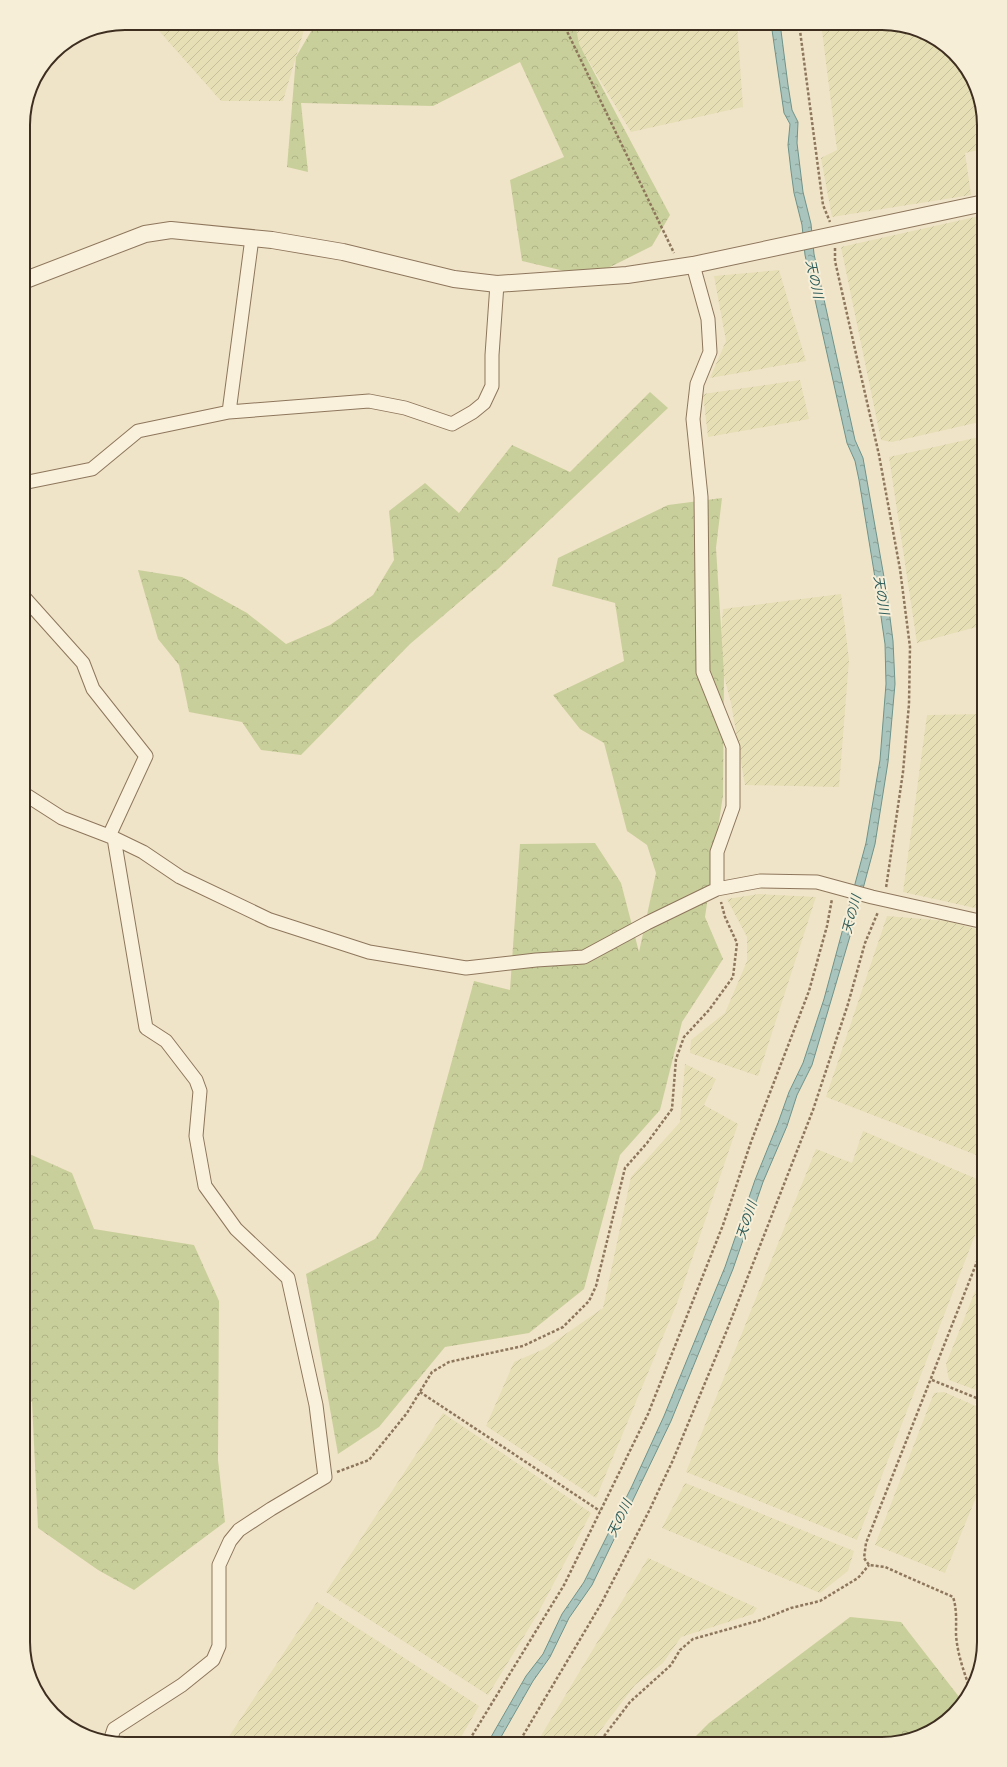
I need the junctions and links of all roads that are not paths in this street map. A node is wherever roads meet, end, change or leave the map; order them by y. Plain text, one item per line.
1 (977, 203) edge
2 (252, 238) junction
3 (687, 266) junction
4 (30, 278) edge
5 (497, 284) junction
6 (229, 412) junction
7 (30, 481) edge
8 (30, 604) edge
9 (30, 797) edge
10 (112, 837) junction
11 (717, 889) junction
12 (977, 920) edge
13 (112, 1736) edge

1 - 3 street
2 - 4 street
2 - 5 street
2 - 6 street
3 - 5 street
3 - 11 street
5 - 6 street
6 - 7 street
8 - 10 street
9 - 10 street
10 - 11 street
10 - 13 street
11 - 12 street

